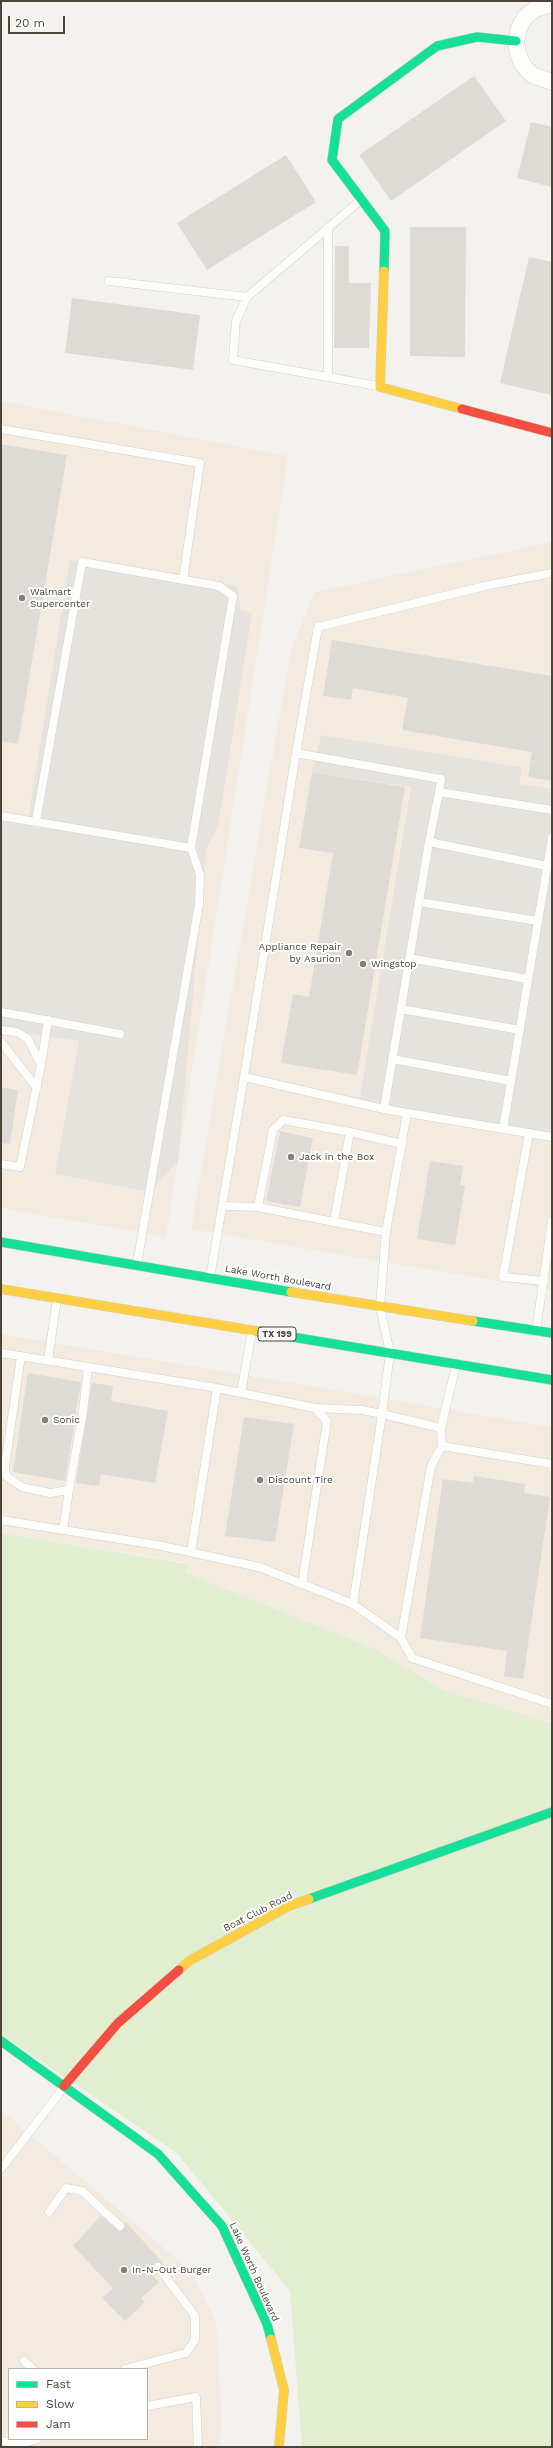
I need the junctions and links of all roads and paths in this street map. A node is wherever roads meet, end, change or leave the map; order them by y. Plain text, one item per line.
1 (552, 4) edge
2 (516, 41) junction
3 (552, 82) edge
4 (361, 199) junction
5 (328, 228) junction
6 (109, 281) dead end
7 (247, 297) junction
8 (328, 377) junction
9 (380, 387) junction
10 (1, 429) edge
11 (552, 434) edge
12 (552, 573) edge
13 (184, 580) junction
14 (296, 753) junction
15 (439, 792) junction
16 (552, 810) edge
17 (1, 816) edge
18 (36, 821) junction
19 (552, 838) edge
20 (429, 842) junction
21 (192, 848) junction
22 (547, 866) junction
23 (419, 902) junction
24 (538, 921) junction
25 (409, 958) junction
26 (528, 979) junction
27 (401, 1010) junction
28 (1, 1012) edge
29 (48, 1020) junction
30 (1, 1030) edge
31 (520, 1030) junction
32 (120, 1034) dead end
33 (1, 1042) edge
34 (392, 1058) junction
35 (41, 1065) junction
36 (244, 1077) junction
37 (511, 1081) junction
38 (37, 1088) junction
39 (384, 1108) junction
40 (407, 1113) junction
41 (503, 1129) junction
42 (350, 1132) junction
43 (529, 1133) junction
44 (552, 1137) edge
45 (402, 1144) junction
46 (1, 1164) edge
47 (222, 1206) junction
48 (258, 1207) junction
49 (552, 1220) edge
50 (334, 1222) junction
51 (386, 1232) junction
52 (1, 1242) edge
53 (550, 1260) edge
54 (137, 1265) junction
55 (210, 1278) junction
56 (544, 1281) junction
57 (1, 1290) edge
58 (57, 1299) junction
59 (380, 1307) junction
60 (252, 1330) junction
61 (536, 1330) junction
62 (552, 1333) edge
63 (1, 1353) edge
64 (390, 1353) junction
65 (21, 1356) junction
66 (48, 1360) junction
67 (456, 1365) junction
68 (88, 1367) junction
69 (552, 1380) edge
70 (218, 1388) junction
71 (241, 1393) junction
72 (316, 1408) junction
73 (382, 1414) junction
74 (441, 1428) junction
75 (442, 1446) junction
76 (552, 1464) edge
77 (68, 1490) junction
78 (1, 1520) edge
79 (63, 1530) junction
80 (191, 1552) junction
81 (302, 1584) junction
82 (353, 1604) junction
83 (401, 1638) junction
84 (552, 1704) edge
85 (552, 1812) edge
86 (1, 2041) edge
87 (64, 2086) junction
88 (1, 2170) edge
89 (49, 2212) dead end
90 (120, 2226) dead end
91 (158, 2267) dead end
92 (24, 2361) dead end
93 (32, 2368) edge
94 (129, 2368) edge
95 (148, 2406) edge
96 (34, 2440) edge
97 (1, 2441) edge
98 (21, 2445) edge
99 (198, 2447) edge
100 (279, 2447) edge

1 - 2 street
2 - 3 street
2 - 4 main road
4 - 5 lane
4 - 9 main road
5 - 7 lane
5 - 8 lane
6 - 7 lane
7 - 8 lane
8 - 9 lane
9 - 11 main road
10 - 13 lane
12 - 14 lane
13 - 18 lane
13 - 21 lane
14 - 15 lane
14 - 36 lane
15 - 16 lane
15 - 20 lane
17 - 18 lane
18 - 21 lane
19 - 22 lane
20 - 22 lane
20 - 23 lane
21 - 54 lane
22 - 24 lane
23 - 24 lane
23 - 25 lane
24 - 26 lane
25 - 26 lane
25 - 27 lane
26 - 31 lane
27 - 31 lane
27 - 34 lane
28 - 29 lane
29 - 32 lane
29 - 35 lane
30 - 35 lane
31 - 37 lane
33 - 38 lane
34 - 37 lane
34 - 39 lane
35 - 38 lane
36 - 39 lane
36 - 47 lane
37 - 41 lane
38 - 46 lane
39 - 40 lane
40 - 41 lane
40 - 45 lane
41 - 43 lane
42 - 45 lane
42 - 48 lane
42 - 50 lane
43 - 44 lane
43 - 56 lane
45 - 51 lane
47 - 48 lane
47 - 55 lane
48 - 50 lane
49 - 53 lane
50 - 51 lane
51 - 59 lane
52 - 54 main road, Lake Worth Boulevard
53 - 56 lane
54 - 55 main road, Lake Worth Boulevard
55 - 59 main road, Lake Worth Boulevard
56 - 61 lane
57 - 58 main road, TX 199
58 - 60 main road, TX 199
58 - 66 lane
59 - 61 main road, Lake Worth Boulevard
59 - 64 lane
60 - 64 main road, TX 199
60 - 71 lane
61 - 62 main road, Lake Worth Boulevard
63 - 65 lane
64 - 67 main road, TX 199
64 - 73 lane
65 - 66 lane
65 - 77 lane
66 - 68 lane
67 - 69 main road, TX 199
67 - 74 lane
68 - 70 lane
68 - 77 lane
70 - 71 lane
70 - 80 lane
71 - 72 lane
72 - 73 lane
72 - 81 lane
73 - 74 lane
73 - 82 lane
74 - 75 lane
75 - 76 lane
75 - 83 lane
77 - 79 lane
78 - 79 lane
79 - 80 lane
80 - 81 lane
81 - 82 lane
82 - 83 lane
83 - 84 lane
85 - 87 main road, Boat Club Road
86 - 87 main road, Lake Worth Boulevard
87 - 88 lane
87 - 100 main road, Lake Worth Boulevard
89 - 90 lane
91 - 94 lane
92 - 93 lane
95 - 99 lane
96 - 98 lane
97 - 98 lane

